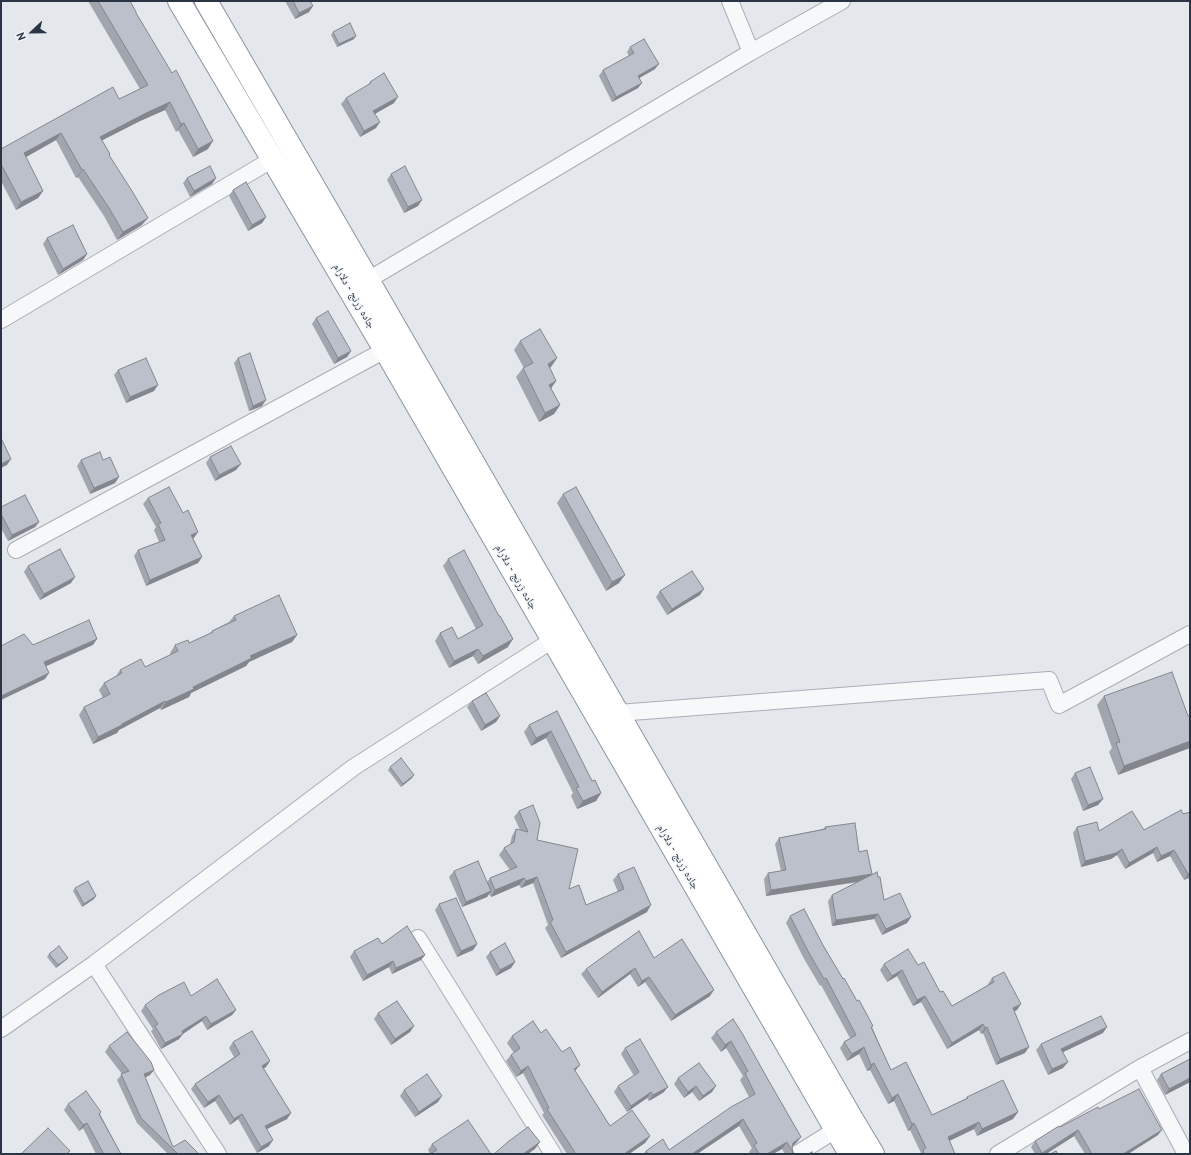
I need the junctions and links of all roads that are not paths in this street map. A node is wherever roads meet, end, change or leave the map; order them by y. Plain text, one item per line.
1 (179, 1) edge
2 (206, 1) edge
3 (730, 1) edge
4 (842, 1) edge
5 (751, 52) junction
6 (273, 159) junction
7 (368, 280) junction
8 (1, 320) edge
9 (385, 350) junction
10 (16, 550) dead end
11 (1190, 634) edge
12 (561, 635) junction
13 (618, 712) junction
14 (418, 938) dead end
15 (94, 964) junction
16 (1, 1029) edge
17 (1190, 1041) edge
18 (1140, 1068) junction
19 (844, 1124) junction
20 (218, 1154) edge
21 (553, 1154) edge
22 (798, 1154) edge
23 (850, 1154) edge
24 (873, 1154) edge
25 (998, 1154) edge
26 (1186, 1154) edge

1 - 6 highway, جاده زرنج - دلارام
2 - 7 highway, جاده زرنج - دلارام
3 - 5 street
4 - 5 street
5 - 7 street
6 - 8 street
6 - 9 highway, جاده زرنج - دلارام
7 - 12 highway, جاده زرنج - دلارام
9 - 10 street
9 - 12 highway, جاده زرنج - دلارام
11 - 13 street
12 - 13 highway, جاده زرنج - دلارام
12 - 15 street
12 - 19 highway, جاده زرنج - دلارام
13 - 19 highway, جاده زرنج - دلارام
14 - 21 street
15 - 16 street
15 - 20 street
17 - 18 street
18 - 25 street
18 - 26 street
19 - 22 street
19 - 23 highway, جاده زرنج - دلارام
19 - 24 highway, جاده زرنج - دلارام

